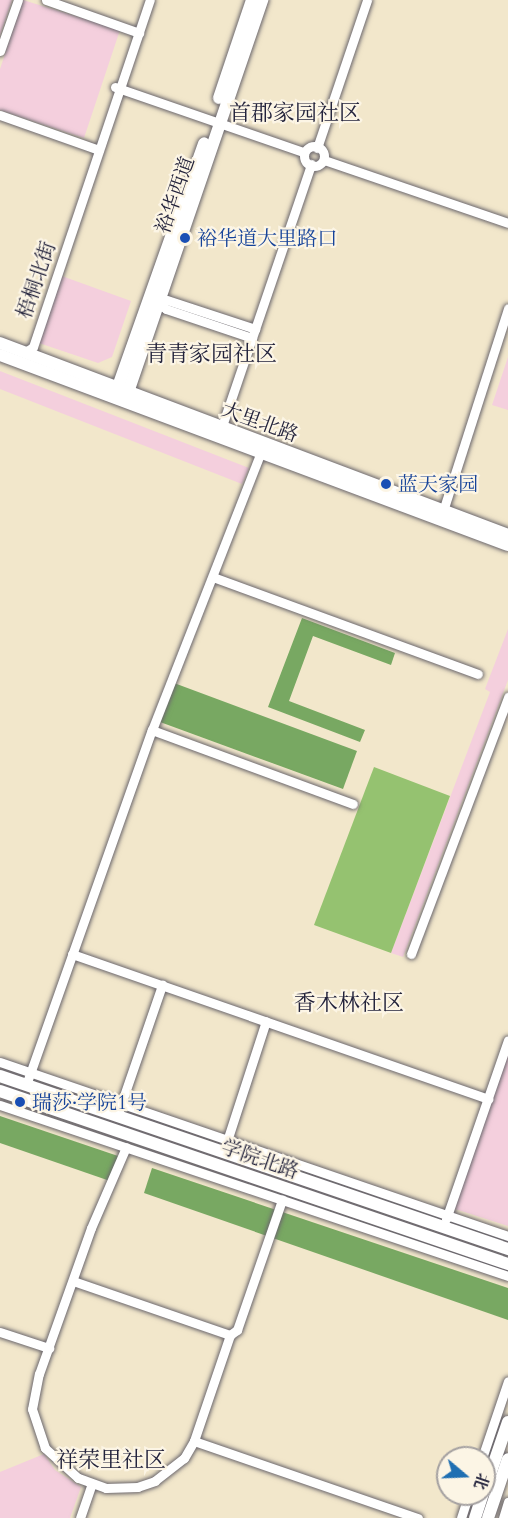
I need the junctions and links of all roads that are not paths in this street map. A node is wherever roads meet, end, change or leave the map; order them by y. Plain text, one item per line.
1 (18, 0) edge
2 (46, 0) edge
3 (145, 0) edge
4 (150, 0) edge
5 (252, 0) edge
6 (262, 0) edge
7 (367, 0) edge
8 (136, 32) junction
9 (0, 51) edge
10 (117, 88) junction
11 (0, 115) edge
12 (216, 123) junction
13 (317, 148) junction
14 (97, 149) junction
15 (303, 152) junction
16 (324, 160) junction
17 (310, 164) junction
18 (508, 223) edge
19 (158, 303) junction
20 (508, 308) edge
21 (506, 319) edge
22 (254, 333) junction
23 (0, 343) edge
24 (25, 352) junction
25 (0, 355) edge
26 (121, 395) junction
27 (221, 429) junction
28 (260, 454) junction
29 (442, 516) junction
30 (508, 535) edge
31 (508, 545) edge
32 (213, 576) junction
33 (478, 674) dead end
34 (508, 696) edge
35 (152, 730) junction
36 (353, 804) dead end
37 (72, 954) junction
38 (411, 954) dead end
39 (162, 985) junction
40 (266, 1022) junction
41 (508, 1040) edge
42 (0, 1062) edge
43 (30, 1072) junction
44 (0, 1076) edge
45 (26, 1085) junction
46 (0, 1091) edge
47 (488, 1099) junction
48 (0, 1105) edge
49 (119, 1110) junction
50 (225, 1146) junction
51 (126, 1147) junction
52 (216, 1172) junction
53 (282, 1200) junction
54 (445, 1221) junction
55 (508, 1236) edge
56 (508, 1249) edge
57 (508, 1264) edge
58 (508, 1276) edge
59 (73, 1281) junction
60 (0, 1332) edge
61 (230, 1335) junction
62 (49, 1348) junction
63 (508, 1381) edge
64 (508, 1422) edge
65 (194, 1441) junction
66 (486, 1446) edge
67 (496, 1458) edge
68 (508, 1459) edge
69 (92, 1484) junction
70 (508, 1502) edge
71 (80, 1518) edge
72 (418, 1518) edge
73 (488, 1518) edge
74 (503, 1518) edge

1 - 9 street
2 - 8 street
3 - 8 street, 梧桐北街
4 - 8 street, 梧桐北街
5 - 12 main road, 裕华西道
6 - 12 main road, 裕华西道
7 - 13 street
8 - 10 street, 梧桐北街
10 - 12 street
10 - 14 street, 梧桐北街
11 - 14 street
12 - 15 street
12 - 19 main road, 裕华西道
12 - 26 main road, 裕华西道
13 - 15 street
13 - 16 street
14 - 24 street, 梧桐北街
15 - 17 street
16 - 17 street
16 - 18 street
17 - 22 street
19 - 22 street
19 - 26 main road, 裕华西道
20 - 21 street
21 - 29 street
22 - 27 street
23 - 24 main road, 大里北路
24 - 26 main road, 大里北路
25 - 26 main road, 大里北路
26 - 27 main road, 大里北路
26 - 28 main road, 大里北路
27 - 29 main road, 大里北路
28 - 29 main road, 大里北路
28 - 32 street
29 - 30 main road, 大里北路
29 - 31 main road, 大里北路
32 - 33 street
32 - 35 street
34 - 38 street
35 - 36 street
35 - 37 street
37 - 39 street
37 - 43 street
39 - 40 street
39 - 49 street
40 - 47 street
40 - 50 street
41 - 47 street
42 - 43 street
43 - 45 street
43 - 49 street
44 - 45 main road, 学院北路
45 - 49 main road, 学院北路
46 - 52 main road, 学院北路
47 - 54 street
48 - 51 street
49 - 50 main road, 学院北路
50 - 52 main road
50 - 54 main road, 学院北路
51 - 52 street
51 - 59 street
52 - 53 street
52 - 57 main road, 学院北路
53 - 58 street
53 - 61 street
54 - 55 street
54 - 56 main road, 学院北路
59 - 61 street
59 - 62 street
60 - 62 street
61 - 65 street
62 - 69 street
63 - 66 street
64 - 67 main road
65 - 69 street
65 - 72 street
68 - 73 main road
69 - 71 street
70 - 74 street

